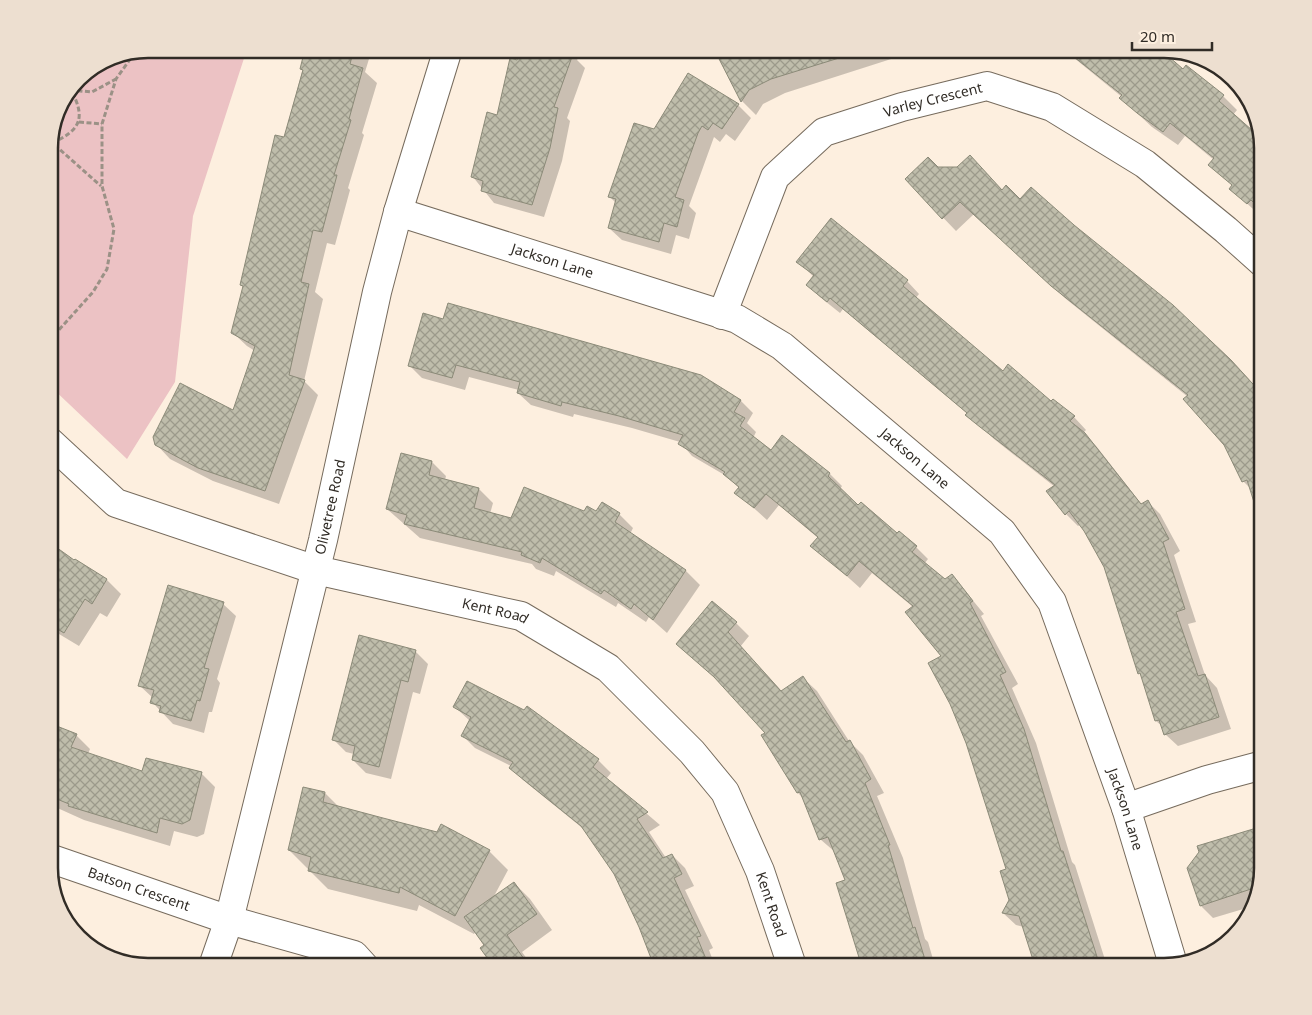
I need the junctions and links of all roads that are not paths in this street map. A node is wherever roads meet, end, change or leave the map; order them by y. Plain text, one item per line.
1 (445, 58) edge
2 (398, 212) junction
3 (1254, 255) edge
4 (722, 315) junction
5 (58, 449) edge
6 (316, 570) junction
7 (1254, 767) edge
8 (1126, 808) junction
9 (58, 861) edge
10 (229, 920) junction
11 (1171, 957) edge
12 (216, 958) edge
13 (357, 958) edge
14 (789, 958) edge

1 - 2 street, Olivetree Road
2 - 4 street, Jackson Lane
2 - 6 street, Olivetree Road
3 - 4 street, Varley Crescent
4 - 8 street, Jackson Lane
5 - 6 street, Kent Road
6 - 10 street, Olivetree Road
6 - 14 street, Kent Road
7 - 8 street
8 - 11 street, Jackson Lane
9 - 10 street, Batson Crescent
10 - 12 street, Olivetree Road
10 - 13 street, Batson Crescent

